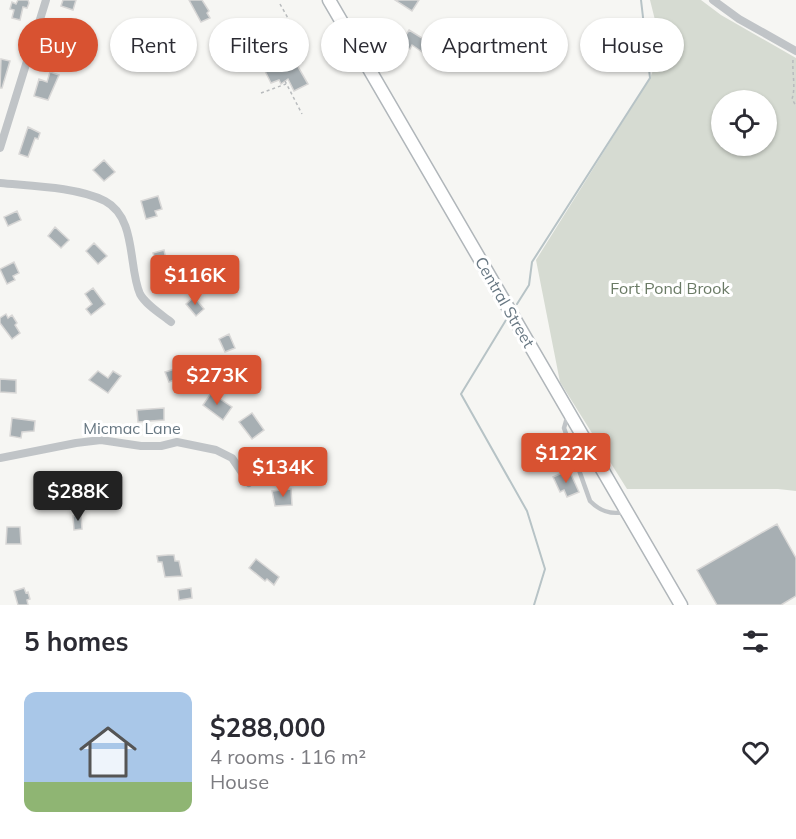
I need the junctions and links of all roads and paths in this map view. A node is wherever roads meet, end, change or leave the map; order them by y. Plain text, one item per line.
1 (46, 0) edge
2 (329, 0) edge
3 (713, 0) edge
4 (280, 4) dead end
5 (288, 18) edge
6 (795, 50) edge
7 (792, 75) junction
8 (796, 79) edge
9 (261, 93) dead end
10 (796, 106) edge
11 (302, 114) dead end
12 (0, 148) edge
13 (0, 183) edge
14 (171, 322) dead end
15 (571, 417) junction
16 (0, 458) edge
17 (249, 483) dead end
18 (626, 511) junction
19 (681, 605) edge

1 - 12 street
2 - 15 street, Central Street
3 - 6 street
4 - 5 path
6 - 7 path
7 - 8 path
7 - 10 path
9 - 11 path
13 - 14 street
15 - 18 street, Central Street
15 - 18 lane
16 - 17 street, Micmac Lane
18 - 19 street, Central Street

